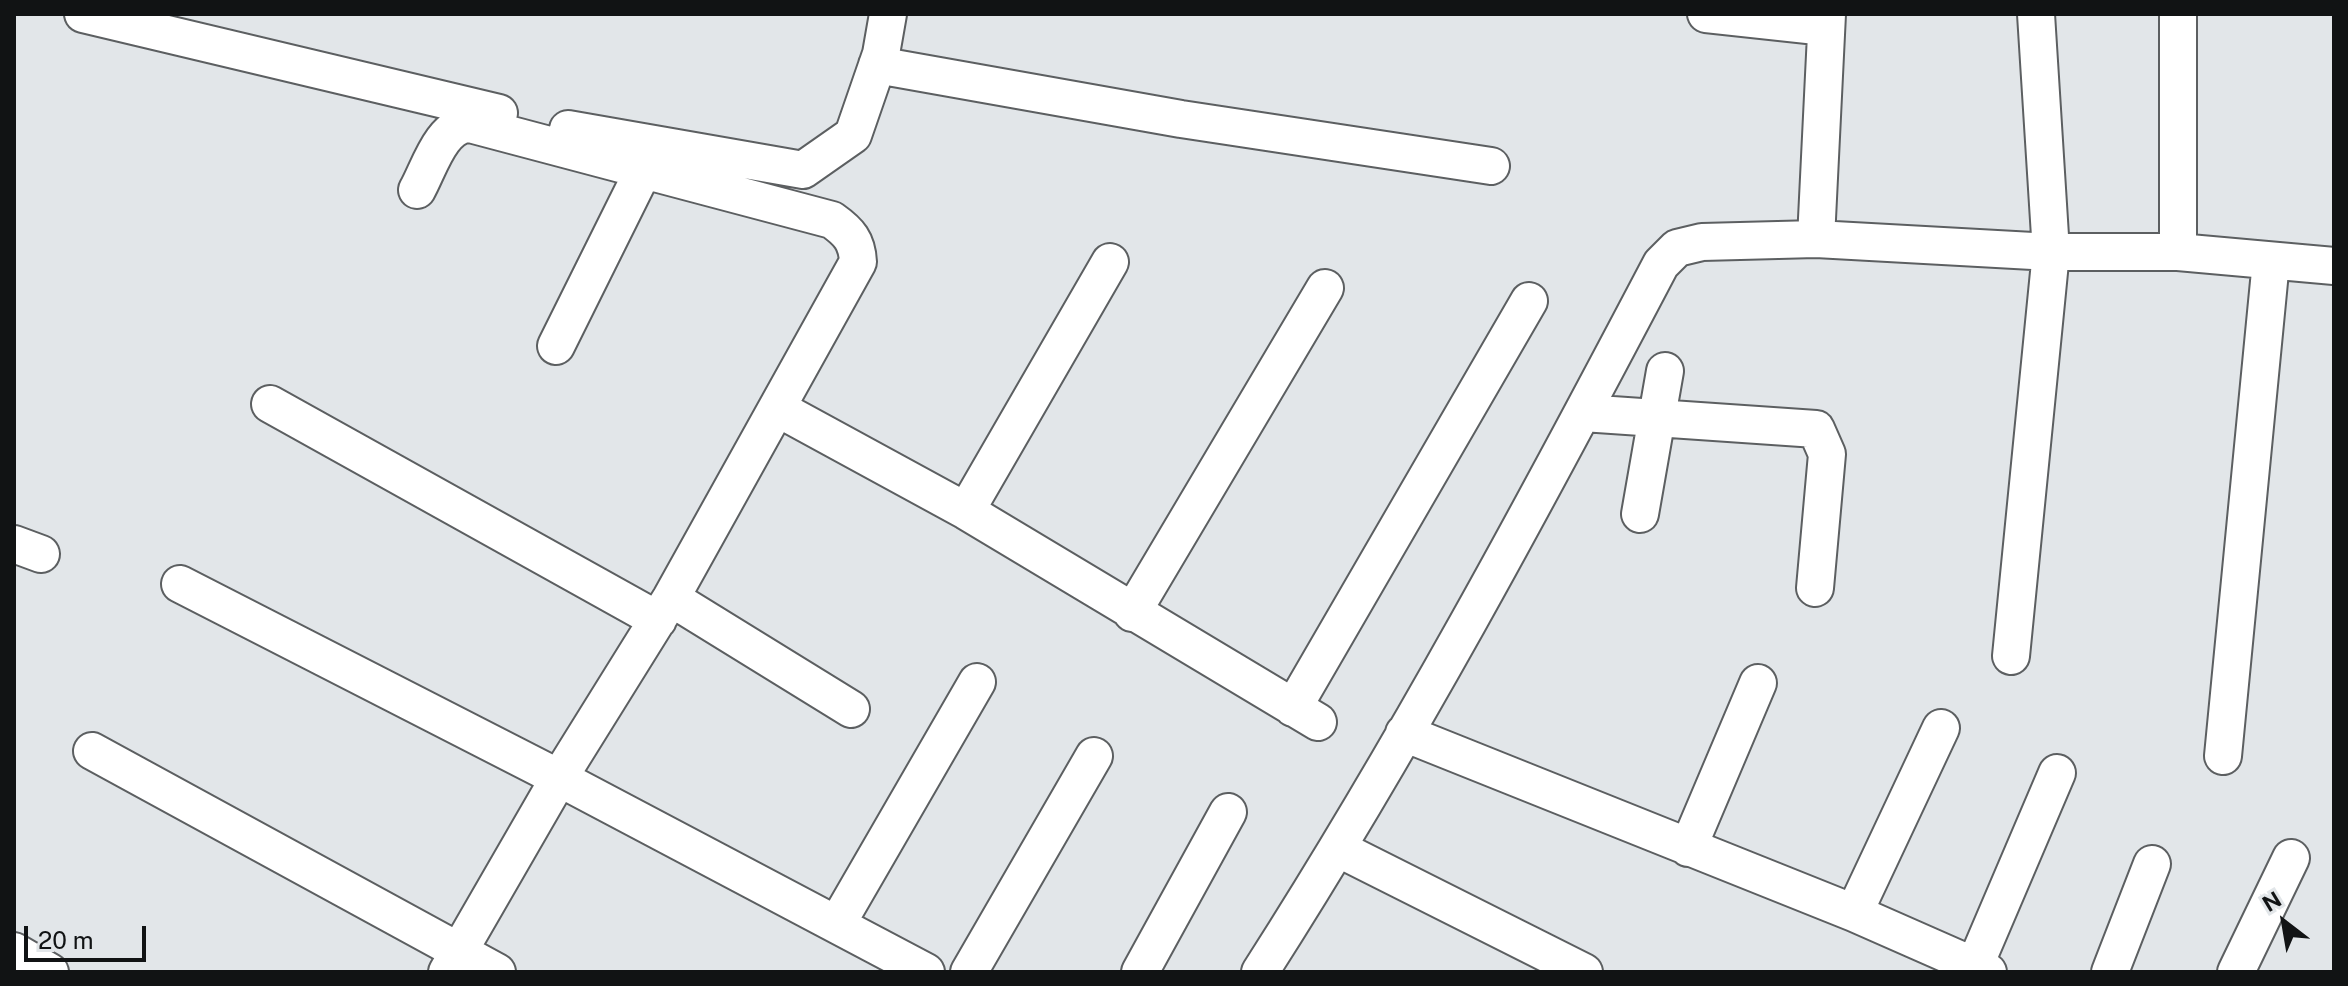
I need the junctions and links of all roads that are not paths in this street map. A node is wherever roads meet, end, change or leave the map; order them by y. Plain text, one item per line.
1 (83, 14) edge
2 (888, 14) edge
3 (1706, 14) edge
4 (2036, 14) edge
5 (2178, 14) edge
6 (1826, 20) edge
7 (877, 65) junction
8 (489, 120) junction
9 (1491, 166) dead end
10 (642, 173) junction
11 (417, 190) dead end
12 (1816, 239) junction
13 (2051, 252) junction
14 (2178, 252) junction
15 (2271, 261) junction
16 (1110, 262) dead end
17 (2334, 266) edge
18 (1325, 288) dead end
19 (1529, 301) dead end
20 (556, 346) dead end
21 (1665, 371) dead end
22 (270, 404) dead end
23 (777, 408) junction
24 (1583, 413) junction
25 (1658, 419) junction
26 (966, 511) junction
27 (1640, 514) dead end
28 (180, 584) dead end
29 (1815, 588) dead end
30 (664, 609) junction
31 (1132, 613) junction
32 (2011, 656) dead end
33 (977, 682) dead end
34 (1758, 683) dead end
35 (851, 709) dead end
36 (1941, 728) dead end
37 (1404, 733) junction
38 (92, 751) dead end
39 (1094, 756) dead end
40 (2223, 756) dead end
41 (2057, 773) dead end
42 (559, 778) junction
43 (1228, 812) dead end
44 (1688, 848) junction
45 (1339, 849) junction
46 (2291, 858) dead end
47 (2152, 864) dead end
48 (1854, 913) junction
49 (837, 924) junction
50 (14, 951) edge
51 (453, 962) edge
52 (902, 966) edge
53 (1981, 969) edge
54 (50, 972) edge
55 (497, 972) edge
56 (969, 972) edge
57 (1140, 972) edge
58 (1260, 972) edge
59 (1584, 972) edge
60 (2110, 972) edge
61 (2236, 972) edge

1 - 8 street
2 - 7 street
3 - 6 street
4 - 13 street
5 - 14 street
6 - 12 street
7 - 8 street
7 - 9 street
8 - 10 street
8 - 11 street
10 - 20 street
10 - 23 street
12 - 13 street
12 - 24 street
13 - 14 street
13 - 32 street
14 - 15 street
15 - 17 street
15 - 40 street
16 - 26 street
18 - 31 street
19 - 31 street
21 - 25 street
22 - 30 street
23 - 26 street
23 - 30 street
24 - 25 street
24 - 37 street
25 - 27 street
25 - 29 street
26 - 31 street
28 - 42 street
30 - 35 street
30 - 42 street
33 - 49 street
34 - 44 street
36 - 48 street
37 - 44 street
37 - 45 street
38 - 51 street
39 - 56 street
41 - 53 street
42 - 49 street
42 - 51 street
43 - 57 street
44 - 48 street
45 - 58 street
45 - 59 street
46 - 61 street
47 - 60 street
48 - 53 street
49 - 52 street
50 - 54 street
51 - 55 street

